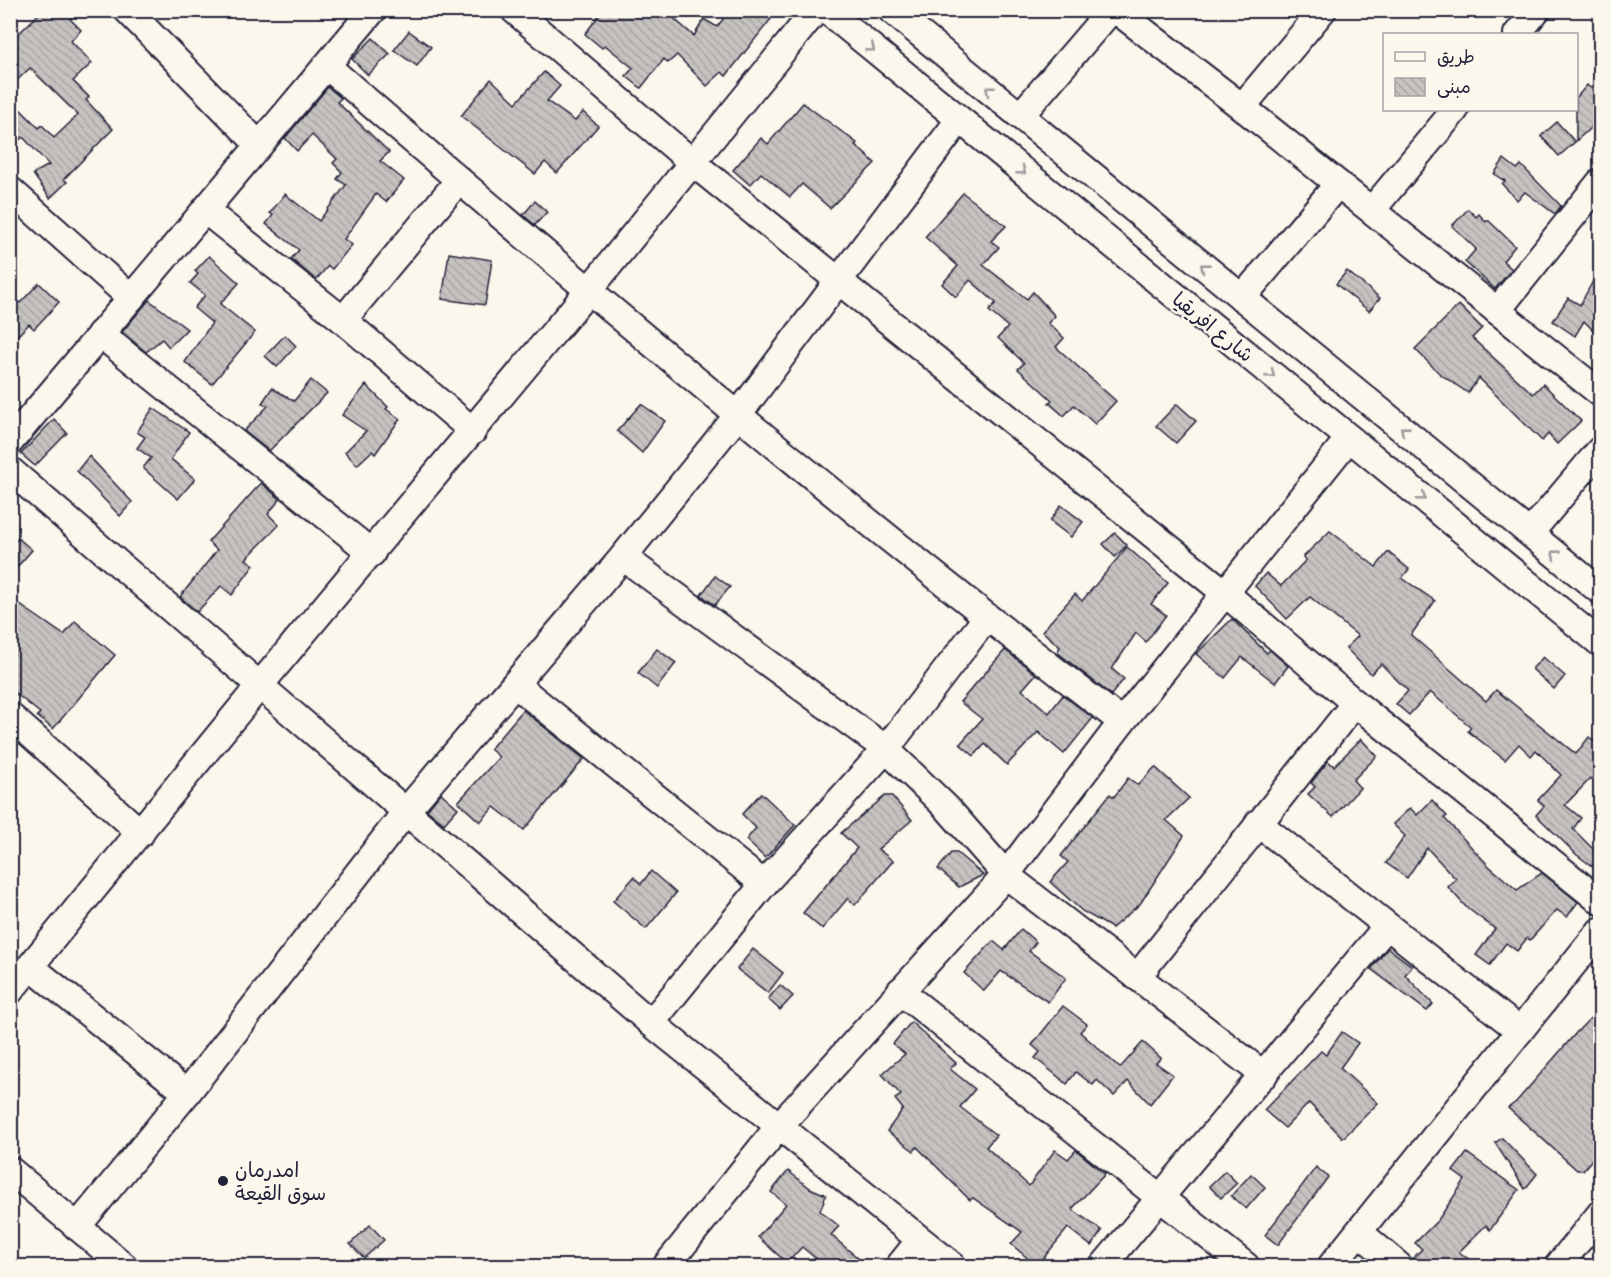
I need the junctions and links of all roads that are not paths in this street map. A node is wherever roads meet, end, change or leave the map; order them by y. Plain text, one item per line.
1 (127, 10) edge
2 (373, 10) edge
3 (514, 10) edge
4 (816, 10) edge
5 (826, 10) edge
6 (891, 10) edge
7 (1111, 10) edge
8 (1116, 10) edge
9 (1323, 10) edge
10 (1537, 10) edge
11 (1518, 33) edge
12 (327, 66) junction
13 (1242, 107) junction
14 (1454, 111) edge
15 (1020, 116) junction
16 (959, 120) junction
17 (259, 145) junction
18 (693, 163) junction
19 (459, 180) junction
20 (1600, 182) edge
21 (1338, 184) junction
22 (10, 190) edge
23 (1372, 210) junction
24 (206, 211) junction
25 (840, 281) junction
26 (589, 290) junction
27 (131, 298) junction
28 (1242, 298) junction
29 (1497, 311) junction
30 (343, 320) junction
31 (100, 334) junction
32 (1600, 393) edge
33 (738, 415) junction
34 (473, 431) junction
35 (1348, 438) junction
36 (10, 442) edge
37 (1600, 450) edge
38 (10, 470) edge
39 (1530, 533) junction
40 (372, 553) junction
41 (623, 557) junction
42 (1600, 591) edge
43 (1225, 593) junction
44 (986, 618) junction
45 (1600, 643) edge
46 (515, 684) junction
47 (260, 685) junction
48 (1355, 703) junction
49 (12, 721) edge
50 (1122, 722) junction
51 (886, 749) junction
52 (407, 810) junction
53 (1258, 823) junction
54 (141, 833) junction
55 (1006, 875) junction
56 (764, 884) junction
57 (1600, 901) edge
58 (1387, 926) junction
59 (1600, 932) edge
60 (31, 967) junction
61 (1137, 977) junction
62 (10, 991) edge
63 (900, 992) junction
64 (651, 1023) junction
65 (1520, 1032) junction
66 (1264, 1075) junction
67 (187, 1093) junction
68 (780, 1125) junction
69 (15, 1182) edge
70 (1161, 1199) junction
71 (1600, 1214) edge
72 (77, 1227) junction
73 (1359, 1232) junction
74 (919, 1241) junction
75 (124, 1266) edge
76 (666, 1266) edge
77 (899, 1266) edge
78 (953, 1266) edge
79 (1103, 1266) edge
80 (1246, 1266) edge
81 (1331, 1266) edge
82 (1399, 1266) edge
83 (1558, 1266) edge

1 - 17 street
2 - 12 street
3 - 18 street
4 - 18 street
5 -> 16 street, شارع افريقيا
15 -> 6 street, شارع افريقيا
7 - 15 street
8 - 13 street
9 - 13 street
10 - 11 street
12 - 17 street
12 - 19 street
13 - 21 street
14 - 23 street
28 -> 15 street, شارع افريقيا
16 - 25 street
16 -> 35 street, شارع افريقيا
17 - 24 street
18 - 25 street
18 - 26 street
19 - 26 street
19 - 30 street
20 - 29 street
21 - 23 street
21 - 28 street
22 - 27 street
23 - 29 street
24 - 27 street
24 - 30 street
25 - 33 street
25 - 43 street
26 - 33 street
26 - 34 street
27 - 31 street
39 -> 28 street, شارع افريقيا
29 - 32 street
30 - 34 street
31 - 36 street
31 - 40 street
33 - 41 street
33 - 44 street
34 - 40 street
35 - 43 street
35 -> 45 street, شارع افريقيا
37 - 39 street
38 - 47 street
42 -> 39 street, شارع افريقيا
40 - 47 street
41 - 46 street
41 - 51 street
43 - 48 street
43 - 50 street
44 - 50 street
44 - 51 street
46 - 52 street
46 - 56 street
47 - 52 street
47 - 54 street
48 - 53 street
48 - 57 street
49 - 54 street
50 - 55 street
51 - 55 street
51 - 56 street
52 - 64 street
52 - 67 street
53 - 58 street
53 - 61 street
54 - 60 street
55 - 61 street
55 - 63 street
56 - 64 street
58 - 65 street
58 - 66 street
59 - 65 street
60 - 62 street
60 - 67 street
61 - 66 street
63 - 68 street
63 - 70 street
64 - 68 street
65 - 73 street
66 - 70 street
67 - 72 street
68 - 74 street
68 - 76 street
69 - 72 street
70 - 79 street
70 - 80 street
71 - 83 street
72 - 75 street
73 - 81 street
73 - 82 street
74 - 77 street
74 - 78 street

